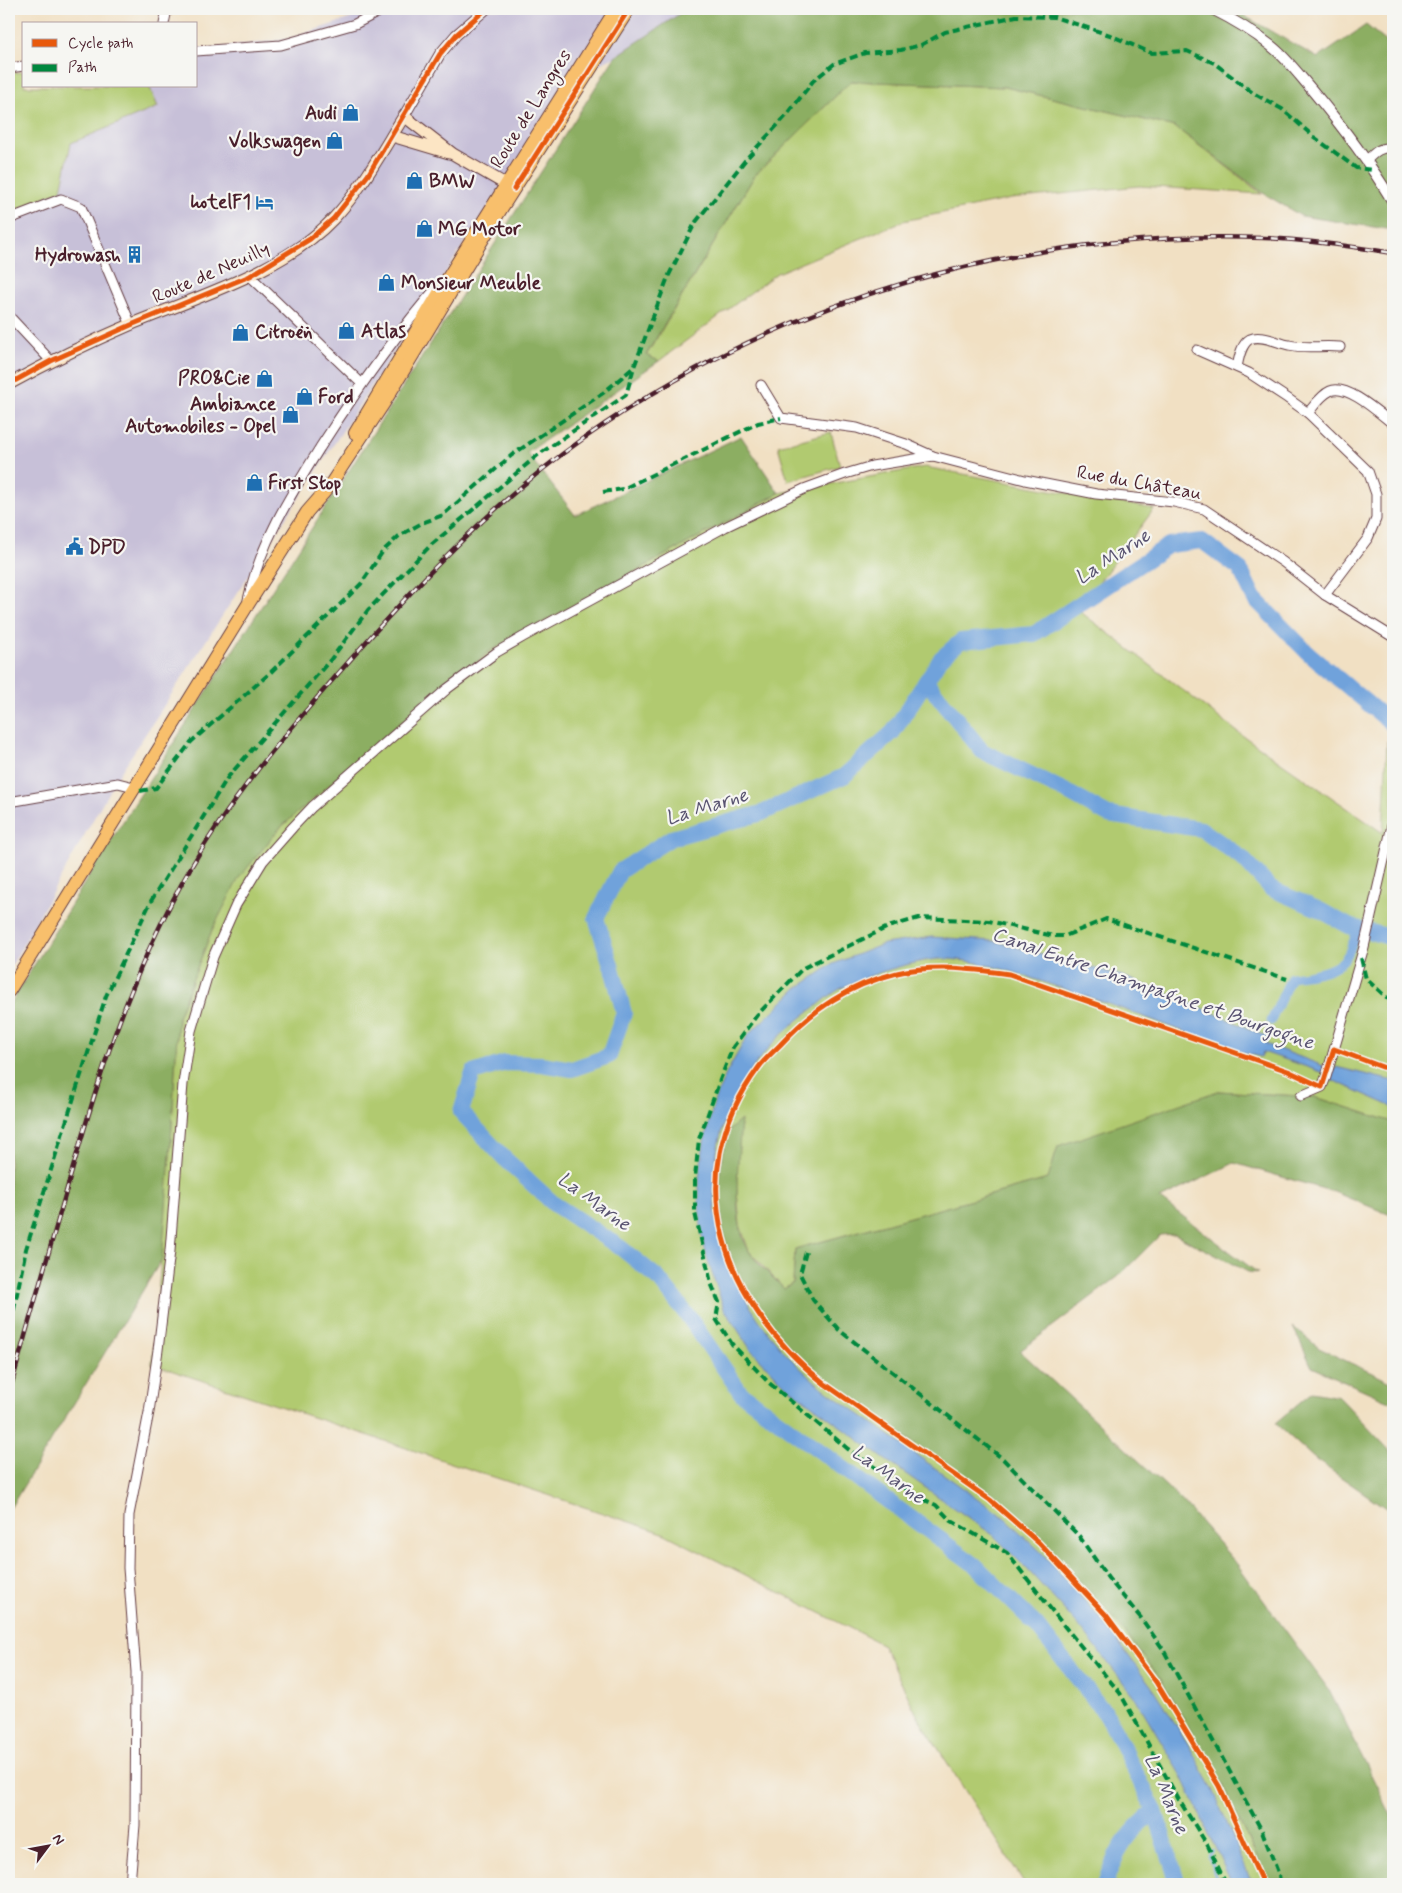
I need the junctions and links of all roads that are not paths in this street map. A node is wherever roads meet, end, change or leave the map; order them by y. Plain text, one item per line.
1 (384, 9) edge
2 (486, 9) edge
3 (616, 9) edge
4 (629, 9) edge
5 (1212, 9) edge
6 (198, 51) edge
7 (22, 66) edge
8 (9, 68) edge
9 (404, 116) junction
10 (392, 136) junction
11 (1393, 148) edge
12 (453, 154) junction
13 (1367, 160) junction
14 (510, 187) junction
15 (1393, 202) edge
16 (9, 219) edge
17 (452, 271) junction
18 (250, 276) junction
19 (9, 316) edge
20 (131, 324) junction
21 (1340, 347) dead end
22 (1197, 350) dead end
23 (51, 361) junction
24 (1237, 367) junction
25 (361, 383) junction
26 (9, 384) edge
27 (761, 385) dead end
28 (1308, 413) junction
29 (1393, 424) edge
30 (933, 456) junction
31 (307, 512) junction
32 (1324, 595) junction
33 (247, 606) junction
34 (1393, 637) edge
35 (134, 787) junction
36 (9, 802) edge
37 (1393, 821) edge
38 (9, 991) edge
39 (1301, 1096) dead end
40 (130, 1884) edge

1 - 6 street
2 - 9 street
3 - 14 main road, Route de Langres
4 - 14 main road
5 - 13 street
7 - 8 street
9 - 10 main road, Route de Neuilly
9 - 12 main road
10 - 12 main road
10 - 18 main road, Route de Neuilly
11 - 13 street
12 - 14 main road
13 - 15 street
14 - 17 main road, Route de Langres
14 - 31 main road
16 - 20 street
17 - 25 street
17 - 31 main road, Route de Langres
18 - 20 main road, Route de Neuilly
18 - 25 street
19 - 23 street
20 - 23 main road, Route de Neuilly
21 - 24 street
22 - 24 street
23 - 26 main road, Route de Neuilly
24 - 28 street
25 - 33 street
27 - 30 street
28 - 29 street
28 - 32 street
30 - 32 street, Rue du Château
30 - 40 street
31 - 33 main road
32 - 34 street, Rue du Château
33 - 35 main road
35 - 36 street
35 - 38 main road
37 - 39 street

